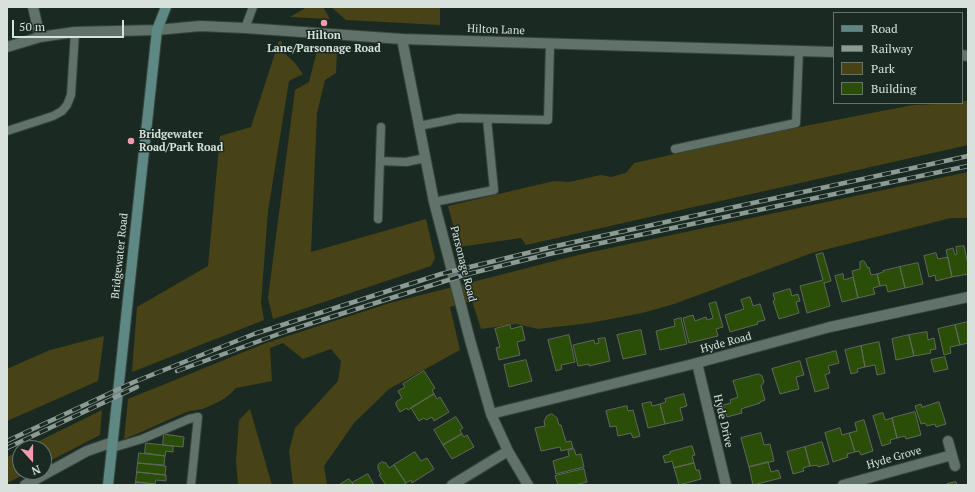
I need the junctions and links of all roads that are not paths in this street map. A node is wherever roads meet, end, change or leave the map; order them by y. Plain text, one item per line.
1 (33, 7) edge
2 (166, 7) edge
3 (253, 7) edge
4 (245, 28) junction
5 (157, 30) junction
6 (75, 32) junction
7 (40, 37) junction
8 (402, 39) junction
9 (550, 44) junction
10 (7, 47) edge
11 (799, 50) junction
12 (833, 52) edge
13 (487, 119) junction
14 (419, 126) junction
15 (381, 127) dead end
16 (7, 131) edge
17 (675, 149) dead end
18 (426, 158) junction
19 (380, 161) junction
20 (434, 202) junction
21 (378, 219) dead end
22 (968, 297) edge
23 (697, 363) junction
24 (491, 414) junction
25 (948, 441) dead end
26 (112, 445) junction
27 (508, 451) junction
28 (952, 455) junction
29 (955, 466) dead end
30 (25, 485) edge
31 (108, 485) edge
32 (191, 485) edge
33 (452, 485) edge
34 (528, 485) edge
35 (726, 485) edge
36 (843, 485) edge

1 - 7 street
2 - 5 main road, Bridgewater Road
3 - 4 lane
4 - 5 street, Hilton Lane
4 - 8 street, Hilton Lane
5 - 6 street, Hilton Lane
5 - 26 main road, Bridgewater Road
6 - 7 street, Hilton Lane
6 - 16 lane
7 - 10 street, Hilton Lane
8 - 9 street, Hilton Lane
8 - 14 street, Parsonage Road
9 - 11 street, Hilton Lane
9 - 13 lane
11 - 12 street, Hilton Lane
11 - 17 lane
13 - 14 lane
13 - 20 lane
14 - 18 street, Parsonage Road
15 - 19 lane
18 - 19 lane
18 - 20 street, Parsonage Road
19 - 21 lane
20 - 24 street, Parsonage Road
22 - 23 street, Hyde Road
23 - 24 street, Hyde Road
23 - 35 street, Hyde Drive
24 - 27 street, Parsonage Road
25 - 28 street
26 - 30 street
26 - 31 main road, Bridgewater Road
26 - 32 lane
27 - 33 street
27 - 34 street, Parsonage Road
28 - 29 street
28 - 36 street, Hyde Grove

